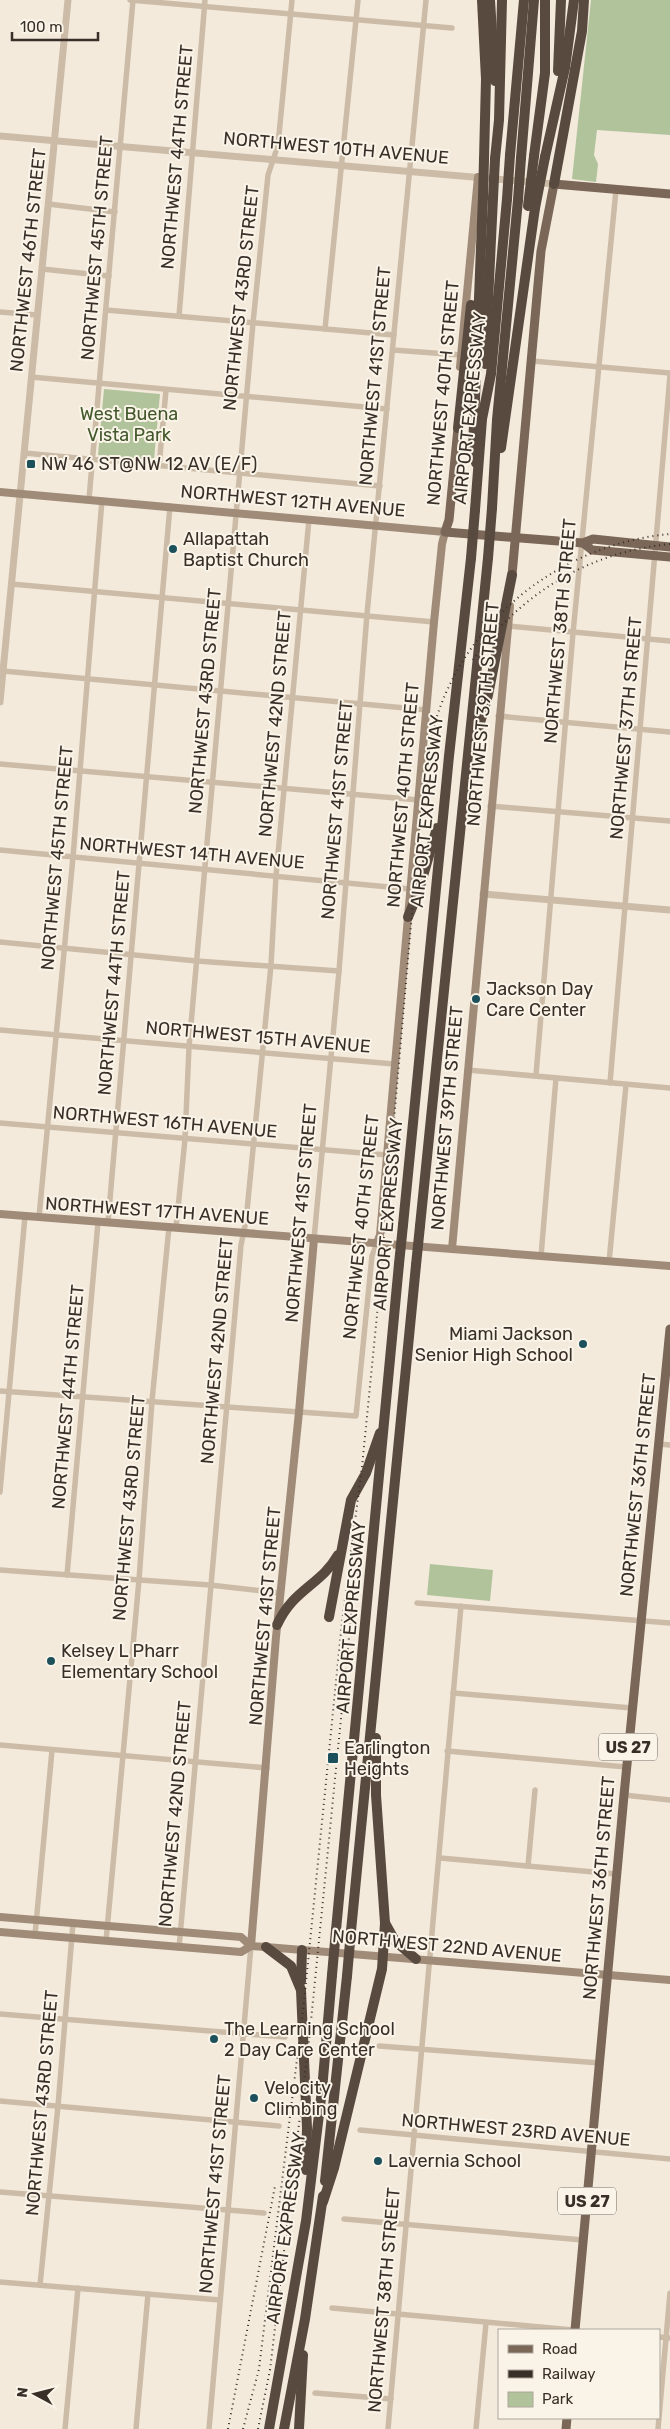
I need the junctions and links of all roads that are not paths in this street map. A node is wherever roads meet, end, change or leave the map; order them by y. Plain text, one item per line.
1 (68, 0) edge
2 (132, 0) edge
3 (205, 0) edge
4 (292, 0) edge
5 (358, 0) edge
6 (426, 0) edge
7 (482, 0) edge
8 (490, 0) edge
9 (502, 0) edge
10 (524, 0) edge
11 (534, 0) edge
12 (545, 0) edge
13 (561, 0) edge
14 (574, 0) edge
15 (584, 0) edge
16 (204, 8) junction
17 (291, 15) junction
18 (357, 20) junction
19 (424, 25) junction
20 (452, 28) dead end
21 (552, 122) junction
22 (0, 136) edge
23 (54, 141) junction
24 (121, 146) junction
25 (193, 152) junction
26 (540, 156) junction
27 (272, 159) junction
28 (490, 159) junction
29 (342, 165) junction
30 (410, 171) junction
31 (478, 177) junction
32 (554, 184) junction
33 (616, 190) junction
34 (670, 194) edge
35 (488, 197) junction
36 (48, 204) junction
37 (115, 212) junction
38 (481, 222) junction
39 (42, 269) junction
40 (110, 276) junction
41 (106, 310) junction
42 (0, 312) edge
43 (37, 316) junction
44 (179, 316) junction
45 (252, 323) junction
46 (325, 329) junction
47 (394, 335) junction
48 (393, 350) junction
49 (460, 355) junction
50 (532, 361) junction
51 (600, 367) junction
52 (670, 374) edge
53 (31, 377) junction
54 (100, 383) junction
55 (166, 390) junction
56 (246, 395) junction
57 (387, 409) junction
58 (482, 419) junction
59 (458, 428) junction
60 (24, 453) junction
61 (93, 460) junction
62 (159, 466) junction
63 (239, 472) junction
64 (478, 475) junction
65 (495, 484) junction
66 (380, 486) junction
67 (0, 492) edge
68 (19, 494) junction
69 (89, 499) junction
70 (102, 500) junction
71 (170, 506) junction
72 (236, 512) junction
73 (309, 519) junction
74 (376, 525) junction
75 (445, 532) junction
76 (516, 538) junction
77 (583, 543) junction
78 (655, 546) junction
79 (670, 547) edge
80 (655, 556) junction
81 (670, 557) edge
82 (512, 575) junction
83 (10, 584) junction
84 (94, 591) junction
85 (162, 597) junction
86 (229, 602) junction
87 (300, 608) junction
88 (368, 614) junction
89 (434, 622) junction
90 (508, 626) junction
91 (573, 633) junction
92 (649, 639) junction
93 (670, 641) edge
94 (3, 671) junction
95 (87, 679) junction
96 (155, 685) junction
97 (221, 691) junction
98 (292, 698) junction
99 (0, 702) edge
100 (360, 704) junction
101 (427, 710) junction
102 (498, 716) junction
103 (566, 722) junction
104 (641, 729) junction
105 (670, 732) edge
106 (468, 760) junction
107 (0, 764) edge
108 (79, 771) junction
109 (148, 777) junction
110 (213, 783) junction
111 (446, 785) junction
112 (285, 789) junction
113 (353, 795) junction
114 (419, 800) junction
115 (490, 806) junction
116 (558, 812) junction
117 (633, 818) junction
118 (670, 821) edge
119 (0, 850) edge
120 (74, 857) junction
121 (140, 864) junction
122 (205, 870) junction
123 (276, 876) junction
124 (345, 883) junction
125 (410, 889) junction
126 (483, 894) junction
127 (551, 900) junction
128 (624, 907) junction
129 (670, 910) edge
130 (408, 917) junction
131 (0, 942) edge
132 (65, 948) junction
133 (132, 954) junction
134 (197, 961) junction
135 (271, 965) junction
136 (339, 970) junction
137 (0, 1030) edge
138 (56, 1035) junction
139 (124, 1041) junction
140 (190, 1047) junction
141 (262, 1053) junction
142 (329, 1059) junction
143 (394, 1064) junction
144 (468, 1070) junction
145 (536, 1075) junction
146 (556, 1078) junction
147 (610, 1083) junction
148 (626, 1085) junction
149 (670, 1088) edge
150 (0, 1123) edge
151 (48, 1127) junction
152 (117, 1133) junction
153 (185, 1139) junction
154 (254, 1145) junction
155 (322, 1150) junction
156 (387, 1155) junction
157 (0, 1214) edge
158 (25, 1216) junction
159 (39, 1217) junction
160 (98, 1222) junction
161 (108, 1222) junction
162 (173, 1227) junction
163 (244, 1233) junction
164 (314, 1239) junction
165 (378, 1243) junction
166 (452, 1249) junction
167 (541, 1256) junction
168 (609, 1262) junction
169 (670, 1266) edge
170 (670, 1329) edge
171 (0, 1391) edge
172 (8, 1391) junction
173 (83, 1396) junction
174 (152, 1401) junction
175 (227, 1407) junction
176 (299, 1412) junction
177 (386, 1413) junction
178 (659, 1444) junction
179 (670, 1445) edge
180 (0, 1492) edge
181 (343, 1540) junction
182 (0, 1570) edge
183 (67, 1575) junction
184 (138, 1580) junction
185 (210, 1585) junction
186 (280, 1593) junction
187 (417, 1603) dead end
188 (461, 1606) junction
189 (329, 1617) dead end
190 (641, 1621) junction
191 (670, 1623) edge
192 (277, 1625) junction
193 (379, 1657) junction
194 (453, 1692) junction
195 (632, 1708) junction
196 (0, 1745) edge
197 (52, 1750) junction
198 (448, 1751) junction
199 (123, 1756) junction
200 (195, 1762) junction
201 (626, 1767) junction
202 (267, 1768) junction
203 (535, 1790) dead end
204 (624, 1795) junction
205 (670, 1800) edge
206 (440, 1858) junction
207 (528, 1866) junction
208 (616, 1874) junction
209 (0, 1917) edge
210 (37, 1920) junction
211 (385, 1922) junction
212 (73, 1923) junction
213 (108, 1926) junction
214 (0, 1932) edge
215 (180, 1932) junction
216 (36, 1935) junction
217 (72, 1938) junction
218 (106, 1941) junction
219 (251, 1946) junction
220 (266, 1947) junction
221 (179, 1948) junction
222 (302, 1950) junction
223 (382, 1956) junction
224 (416, 1959) junction
225 (430, 1960) junction
226 (608, 1975) junction
227 (670, 1980) edge
228 (302, 1990) junction
229 (0, 2014) edge
230 (64, 2020) junction
231 (243, 2035) junction
232 (285, 2037) dead end
233 (379, 2046) dead end
234 (422, 2049) junction
235 (600, 2063) junction
236 (0, 2101) edge
237 (58, 2106) junction
238 (235, 2122) junction
239 (279, 2126) dead end
240 (360, 2130) dead end
241 (414, 2135) junction
242 (591, 2153) junction
243 (670, 2159) edge
244 (0, 2192) edge
245 (48, 2196) junction
246 (322, 2202) junction
247 (228, 2210) junction
248 (264, 2213) dead end
249 (344, 2219) dead end
250 (306, 2221) junction
251 (406, 2225) junction
252 (583, 2240) junction
253 (0, 2282) edge
254 (40, 2285) junction
255 (78, 2288) junction
256 (670, 2292) edge
257 (148, 2294) junction
258 (220, 2300) junction
259 (332, 2308) dead end
260 (398, 2316) junction
261 (305, 2319) junction
262 (486, 2323) junction
263 (561, 2329) edge
264 (574, 2329) edge
265 (668, 2338) edge
266 (315, 2393) dead end
267 (391, 2400) junction
268 (660, 2411) edge
269 (269, 2428) edge
270 (66, 2429) edge
271 (136, 2429) edge
272 (209, 2429) edge
273 (284, 2429) edge
274 (299, 2429) edge
275 (388, 2429) edge
276 (476, 2429) edge

1 - 23 street, NORTHWEST 46TH STREET
2 - 16 street
2 - 24 street, NORTHWEST 45TH STREET
3 - 16 street, NORTHWEST 44TH STREET
4 - 17 street, NORTHWEST 43RD STREET
5 - 18 street
6 - 19 street, NORTHWEST 41ST STREET
7 - 28 highway
8 - 28 highway
9 - 28 highway
10 - 58 highway, AIRPORT EXPRESSWAY, bridge
11 - 65 highway, AIRPORT EXPRESSWAY, bridge
12 - 26 highway
13 - 21 highway
14 - 21 highway
15 - 32 highway
16 - 17 street
16 - 25 street, NORTHWEST 44TH STREET
17 - 18 street
17 - 27 street, NORTHWEST 43RD STREET
18 - 19 street
18 - 29 street
19 - 20 street
19 - 30 street, NORTHWEST 41ST STREET
21 - 26 highway
22 - 23 street, NORTHWEST 10TH AVENUE
23 - 24 street, NORTHWEST 10TH AVENUE
23 - 36 street, NORTHWEST 46TH STREET
24 - 25 street, NORTHWEST 10TH AVENUE
24 - 37 street, NORTHWEST 45TH STREET
25 - 27 street, NORTHWEST 10TH AVENUE
25 - 44 street, NORTHWEST 44TH STREET
26 - 65 highway, bridge
27 - 29 street, NORTHWEST 10TH AVENUE
27 - 45 street, NORTHWEST 43RD STREET
28 - 35 highway, bridge
29 - 30 street, NORTHWEST 10TH AVENUE
29 - 46 street
30 - 31 street, NORTHWEST 10TH AVENUE
30 - 47 street, NORTHWEST 41ST STREET
31 - 32 street, NORTHWEST 10TH AVENUE
31 - 49 main road, NORTHWEST 40TH STREET
32 - 33 main road, NORTHWEST 10TH AVENUE
32 - 50 main road, NORTHWEST 39TH STREET
33 - 34 main road, NORTHWEST 10TH AVENUE
33 - 51 street, NORTHWEST 38TH STREET
35 - 38 highway
35 - 58 highway
36 - 37 street
36 - 39 street, NORTHWEST 46TH STREET
37 - 40 street, NORTHWEST 45TH STREET
38 - 59 highway
38 - 64 highway
39 - 40 street
39 - 43 street, NORTHWEST 46TH STREET
40 - 41 street, NORTHWEST 45TH STREET
41 - 44 street
41 - 54 street, NORTHWEST 45TH STREET
42 - 43 street
43 - 53 street, NORTHWEST 46TH STREET
44 - 45 street
45 - 46 street
45 - 56 street, NORTHWEST 43RD STREET
46 - 47 street
47 - 48 street, NORTHWEST 41ST STREET
48 - 49 street
48 - 57 street, NORTHWEST 41ST STREET
49 - 59 main road, NORTHWEST 40TH STREET
50 - 51 street
50 - 76 main road, NORTHWEST 39TH STREET
51 - 52 street
51 - 77 street, NORTHWEST 38TH STREET
52 - 78 street, NORTHWEST 37TH STREET
53 - 54 street
53 - 60 street, NORTHWEST 46TH STREET
54 - 55 street
54 - 61 street, NORTHWEST 45TH STREET
55 - 56 street
55 - 62 street
56 - 57 street
56 - 63 street, NORTHWEST 43RD STREET
57 - 66 street, NORTHWEST 41ST STREET
58 - 64 highway, AIRPORT EXPRESSWAY
59 - 75 main road, NORTHWEST 40TH STREET
60 - 61 street
60 - 68 street, NORTHWEST 46TH STREET
61 - 62 street
61 - 69 street, NORTHWEST 45TH STREET
62 - 63 street
63 - 66 street
63 - 72 street, NORTHWEST 43RD STREET
64 - 111 highway, AIRPORT EXPRESSWAY, bridge
65 - 106 highway, AIRPORT EXPRESSWAY, bridge
66 - 74 street, NORTHWEST 41ST STREET
67 - 68 main road, NORTHWEST 12TH AVENUE
68 - 69 main road, NORTHWEST 12TH AVENUE
68 - 83 street, NORTHWEST 46TH STREET
69 - 70 main road, NORTHWEST 12TH AVENUE
70 - 71 main road, NORTHWEST 12TH AVENUE
70 - 84 street, NORTHWEST 45TH STREET
71 - 72 main road, NORTHWEST 12TH AVENUE
71 - 85 street, NORTHWEST 44TH STREET
72 - 73 main road, NORTHWEST 12TH AVENUE
72 - 86 street, NORTHWEST 43RD STREET
73 - 74 main road, NORTHWEST 12TH AVENUE
73 - 87 street, NORTHWEST 42ND STREET
74 - 75 main road, NORTHWEST 12TH AVENUE
74 - 88 street, NORTHWEST 41ST STREET
75 - 76 main road, NORTHWEST 12TH AVENUE
75 - 89 main road, NORTHWEST 40TH STREET
76 - 77 main road, NORTHWEST 12TH AVENUE
76 - 82 main road, NORTHWEST 39TH STREET
77 - 78 main road, NORTHWEST 12TH AVENUE
77 - 80 main road, NORTHWEST 12TH AVENUE
77 - 91 street, NORTHWEST 38TH STREET
78 - 79 main road, NORTHWEST 12TH AVENUE
78 - 80 street, NORTHWEST 37TH STREET
80 - 81 main road, NORTHWEST 12TH AVENUE
80 - 92 street, NORTHWEST 37TH STREET
82 - 90 main road, NORTHWEST 39TH STREET
82 - 106 highway
83 - 84 street
83 - 94 street, NORTHWEST 46TH STREET
84 - 85 street
84 - 95 street, NORTHWEST 45TH STREET
85 - 86 street
85 - 96 street, NORTHWEST 44TH STREET
86 - 87 street
86 - 97 street, NORTHWEST 43RD STREET
87 - 88 street
87 - 98 street, NORTHWEST 42ND STREET
88 - 89 street
88 - 100 street, NORTHWEST 41ST STREET
89 - 101 main road, NORTHWEST 40TH STREET
90 - 91 street
90 - 102 main road, NORTHWEST 39TH STREET
91 - 92 street
91 - 103 street, NORTHWEST 38TH STREET
92 - 93 street
92 - 104 street, NORTHWEST 37TH STREET
94 - 95 street
94 - 99 street, NORTHWEST 46TH STREET
95 - 96 street
95 - 108 street, NORTHWEST 45TH STREET
96 - 97 street
96 - 109 street, NORTHWEST 44TH STREET
97 - 98 street
97 - 110 street, NORTHWEST 43RD STREET
98 - 100 street
98 - 112 street, NORTHWEST 42ND STREET
100 - 101 street
100 - 113 street, NORTHWEST 41ST STREET
101 - 114 main road, NORTHWEST 40TH STREET
102 - 103 street
102 - 115 main road, NORTHWEST 39TH STREET
103 - 104 street
103 - 116 street, NORTHWEST 38TH STREET
104 - 105 street
104 - 117 street, NORTHWEST 37TH STREET
106 - 193 highway, AIRPORT EXPRESSWAY, bridge
107 - 108 street
108 - 109 street
108 - 120 street, NORTHWEST 45TH STREET
109 - 110 street
109 - 121 street, NORTHWEST 44TH STREET
110 - 112 street
110 - 122 street, NORTHWEST 43RD STREET
111 - 130 highway
111 - 177 highway, AIRPORT EXPRESSWAY, bridge
112 - 113 street
112 - 123 street, NORTHWEST 42ND STREET
113 - 114 street
113 - 124 street, NORTHWEST 41ST STREET
114 - 125 main road, NORTHWEST 40TH STREET
115 - 116 street
115 - 126 main road, NORTHWEST 39TH STREET
116 - 117 street
116 - 127 street, NORTHWEST 38TH STREET
117 - 118 street
117 - 128 street, NORTHWEST 37TH STREET
119 - 120 street, NORTHWEST 14TH AVENUE
120 - 121 street, NORTHWEST 14TH AVENUE
120 - 132 street, NORTHWEST 45TH STREET
121 - 122 street, NORTHWEST 14TH AVENUE
121 - 133 street, NORTHWEST 44TH STREET
122 - 123 street, NORTHWEST 14TH AVENUE
122 - 134 street, NORTHWEST 43RD STREET
123 - 124 street, NORTHWEST 14TH AVENUE
123 - 135 street, NORTHWEST 42ND STREET
124 - 125 street, NORTHWEST 14TH AVENUE
124 - 136 street, NORTHWEST 41ST STREET
125 - 130 main road, NORTHWEST 40TH STREET
126 - 127 street
126 - 144 main road, NORTHWEST 39TH STREET
127 - 128 street
127 - 145 street, NORTHWEST 38TH STREET
128 - 129 street
128 - 147 street, NORTHWEST 37TH STREET
130 - 143 main road, NORTHWEST 40TH STREET
131 - 132 street
132 - 133 street
132 - 138 street, NORTHWEST 45TH STREET
133 - 134 street
133 - 139 street, NORTHWEST 44TH STREET
134 - 135 street
134 - 140 street, NORTHWEST 43RD STREET
135 - 136 street
135 - 141 street, NORTHWEST 42ND STREET
136 - 142 street, NORTHWEST 41ST STREET
137 - 138 street, NORTHWEST 15TH AVENUE
138 - 139 street, NORTHWEST 15TH AVENUE
138 - 151 street, NORTHWEST 45TH STREET
139 - 140 street, NORTHWEST 15TH AVENUE
139 - 152 street, NORTHWEST 44TH STREET
140 - 141 street, NORTHWEST 15TH AVENUE
140 - 153 street, NORTHWEST 43RD STREET
141 - 142 street, NORTHWEST 15TH AVENUE
141 - 154 street, NORTHWEST 42ND STREET
142 - 143 street, NORTHWEST 15TH AVENUE
142 - 155 street, NORTHWEST 41ST STREET
143 - 156 main road, NORTHWEST 40TH STREET
144 - 145 street
144 - 166 main road, NORTHWEST 39TH STREET
145 - 146 street
146 - 147 street
146 - 167 street
147 - 148 street
148 - 149 street
148 - 168 street
150 - 151 street, NORTHWEST 16TH AVENUE
151 - 152 street, NORTHWEST 16TH AVENUE
151 - 159 street, NORTHWEST 45TH STREET
152 - 153 street, NORTHWEST 16TH AVENUE
152 - 161 street, NORTHWEST 44TH STREET
153 - 154 street, NORTHWEST 16TH AVENUE
153 - 162 street, NORTHWEST 43RD STREET
154 - 155 street, NORTHWEST 16TH AVENUE
154 - 163 street, NORTHWEST 42ND STREET
155 - 156 street, NORTHWEST 16TH AVENUE
155 - 164 street, NORTHWEST 41ST STREET
156 - 165 main road, NORTHWEST 40TH STREET
157 - 158 main road, NORTHWEST 17TH AVENUE
158 - 159 main road, NORTHWEST 17TH AVENUE
158 - 172 street
159 - 160 main road, NORTHWEST 17TH AVENUE
160 - 161 main road, NORTHWEST 17TH AVENUE
160 - 173 street, NORTHWEST 44TH STREET
161 - 162 main road, NORTHWEST 17TH AVENUE
162 - 163 main road, NORTHWEST 17TH AVENUE
162 - 174 street, NORTHWEST 43RD STREET
163 - 164 main road, NORTHWEST 17TH AVENUE
163 - 175 street, NORTHWEST 42ND STREET
164 - 165 main road, NORTHWEST 17TH AVENUE
164 - 176 main road, NORTHWEST 41ST STREET
165 - 166 main road, NORTHWEST 17TH AVENUE
165 - 176 street, NORTHWEST 40TH STREET
166 - 167 main road, NORTHWEST 17TH AVENUE
167 - 168 main road, NORTHWEST 17TH AVENUE
168 - 169 main road, NORTHWEST 17TH AVENUE
170 - 178 main road, NORTHWEST 36TH STREET / US 27
171 - 172 street
172 - 173 street
172 - 180 street
173 - 174 street
173 - 183 street, NORTHWEST 44TH STREET
174 - 175 street
174 - 184 street, NORTHWEST 43RD STREET
175 - 176 street
175 - 185 street, NORTHWEST 42ND STREET
176 - 186 main road, NORTHWEST 41ST STREET
177 - 181 highway
177 - 250 highway, AIRPORT EXPRESSWAY, bridge
178 - 179 street
178 - 190 main road, NORTHWEST 36TH STREET / US 27
181 - 189 highway
181 - 192 highway
182 - 183 street
183 - 184 street
184 - 185 street
184 - 199 street, NORTHWEST 43RD STREET
185 - 186 street
185 - 200 street, NORTHWEST 42ND STREET
186 - 192 main road, NORTHWEST 41ST STREET
187 - 188 street
188 - 190 street
188 - 194 street, NORTHWEST 38TH STREET
190 - 191 street
190 - 195 main road, NORTHWEST 36TH STREET / US 27
192 - 202 main road, NORTHWEST 41ST STREET
193 - 211 highway
193 - 246 highway, AIRPORT EXPRESSWAY, bridge
194 - 195 street
194 - 198 street, NORTHWEST 38TH STREET
195 - 201 main road, NORTHWEST 36TH STREET / US 27
196 - 197 street
197 - 199 street
197 - 210 street
198 - 201 street
198 - 206 street, NORTHWEST 38TH STREET
199 - 200 street
199 - 213 street, NORTHWEST 43RD STREET
200 - 202 street
200 - 215 street, NORTHWEST 42ND STREET
201 - 204 main road, NORTHWEST 36TH STREET / US 27
202 - 219 main road, NORTHWEST 41ST STREET
203 - 207 street
204 - 205 street
204 - 208 main road, NORTHWEST 36TH STREET / US 27
206 - 207 street
206 - 225 street, NORTHWEST 38TH STREET
207 - 208 street
208 - 226 main road, NORTHWEST 36TH STREET / US 27
209 - 210 main road, NORTHWEST 22ND AVENUE
210 - 212 main road, NORTHWEST 22ND AVENUE
210 - 216 street
211 - 223 highway
211 - 224 highway
212 - 213 main road, NORTHWEST 22ND AVENUE
212 - 217 street, NORTHWEST 43RD STREET
213 - 215 main road, NORTHWEST 22ND AVENUE
213 - 218 street, NORTHWEST 43RD STREET
214 - 216 main road, NORTHWEST 22ND AVENUE
215 - 219 main road, NORTHWEST 22ND AVENUE
215 - 221 street, NORTHWEST 42ND STREET
216 - 217 main road, NORTHWEST 22ND AVENUE
217 - 218 main road, NORTHWEST 22ND AVENUE
217 - 230 street, NORTHWEST 43RD STREET
218 - 221 main road, NORTHWEST 22ND AVENUE
219 - 220 main road, NORTHWEST 22ND AVENUE
219 - 221 main road, NORTHWEST 22ND AVENUE
219 - 231 street, NORTHWEST 41ST STREET
220 - 222 main road, NORTHWEST 22ND AVENUE
220 - 228 highway
222 - 223 main road, NORTHWEST 22ND AVENUE
222 - 228 highway
223 - 224 main road, NORTHWEST 22ND AVENUE
223 - 246 highway
224 - 225 main road, NORTHWEST 22ND AVENUE
225 - 226 main road, NORTHWEST 22ND AVENUE
225 - 234 street, NORTHWEST 38TH STREET
226 - 227 main road, NORTHWEST 22ND AVENUE
226 - 235 main road, NORTHWEST 36TH STREET / US 27
228 - 250 highway
229 - 230 street
230 - 231 street
230 - 237 street, NORTHWEST 43RD STREET
231 - 232 street
231 - 238 street, NORTHWEST 41ST STREET
233 - 234 street
234 - 235 street
234 - 241 street, NORTHWEST 38TH STREET
235 - 242 main road, NORTHWEST 36TH STREET / US 27
236 - 237 street
237 - 238 street
237 - 245 street, NORTHWEST 43RD STREET
238 - 239 street
238 - 247 street, NORTHWEST 41ST STREET
240 - 241 street, NORTHWEST 23RD AVENUE
241 - 242 street, NORTHWEST 23RD AVENUE
241 - 251 street, NORTHWEST 38TH STREET
242 - 243 street, NORTHWEST 23RD AVENUE
242 - 252 main road, NORTHWEST 36TH STREET / US 27
244 - 245 street
245 - 247 street
245 - 254 street, NORTHWEST 43RD STREET
246 - 261 highway, AIRPORT EXPRESSWAY
247 - 248 street
247 - 258 street, NORTHWEST 41ST STREET
249 - 251 street
250 - 269 highway, AIRPORT EXPRESSWAY
251 - 252 street
251 - 260 street, NORTHWEST 38TH STREET
252 - 264 main road, NORTHWEST 36TH STREET / US 27
253 - 254 street
254 - 255 street
255 - 257 street
255 - 270 street
256 - 265 street
257 - 258 street
257 - 271 street
258 - 272 street, NORTHWEST 41ST STREET
259 - 260 street
260 - 262 street
260 - 267 street, NORTHWEST 38TH STREET
261 - 273 highway, AIRPORT EXPRESSWAY
261 - 274 highway
262 - 263 street
262 - 276 street
265 - 268 street
266 - 267 street
267 - 275 street, NORTHWEST 38TH STREET

